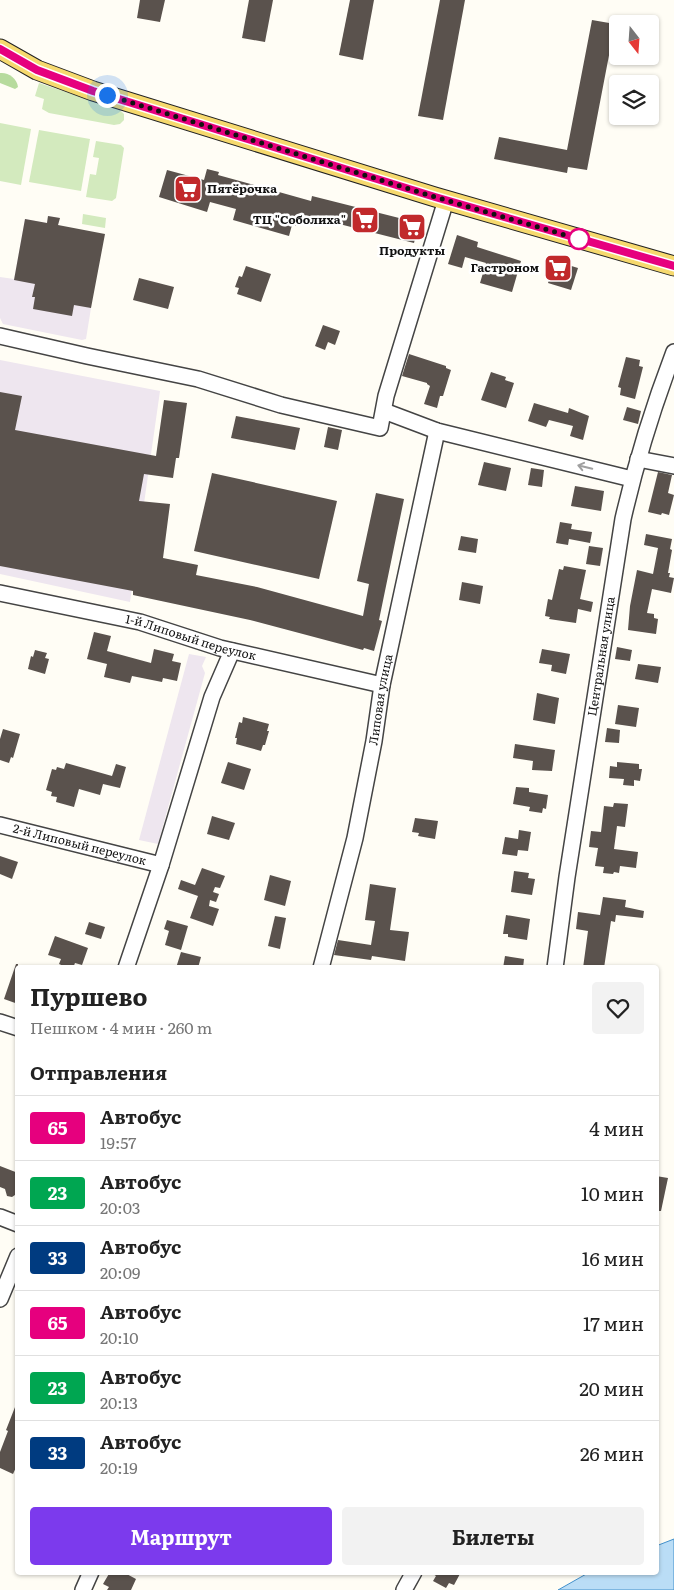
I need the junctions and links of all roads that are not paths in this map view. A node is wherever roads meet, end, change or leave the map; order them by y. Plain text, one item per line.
1 (0, 49) edge
2 (446, 200) junction
3 (674, 266) edge
4 (0, 336) edge
5 (674, 352) edge
6 (384, 411) junction
7 (437, 431) junction
8 (638, 459) junction
9 (674, 466) edge
10 (632, 479) junction
11 (0, 593) edge
12 (232, 651) junction
13 (382, 685) junction
14 (0, 825) edge
15 (161, 865) junction
16 (127, 965) edge
17 (322, 965) edge
18 (555, 965) edge
19 (0, 1022) edge
20 (15, 1027) edge
21 (0, 1217) edge
22 (15, 1223) edge
23 (15, 1263) edge
24 (0, 1299) edge
25 (90, 1575) edge
26 (412, 1575) edge
27 (83, 1590) edge
28 (404, 1590) edge

1 - 2 main road
2 - 3 main road
2 - 6 street
4 - 6 street
5 - 8 street, Центральная улица
6 - 7 street
10 -> 7 street
7 - 13 street, Липовая улица
8 - 9 street
8 - 10 street, Центральная улица
10 - 18 street, Центральная улица
11 - 12 street, 1-й Липовый переулок
12 - 13 street, 1-й Липовый переулок
12 - 15 street
13 - 17 street, Липовая улица
14 - 15 street, 2-й Липовый переулок
15 - 16 street
19 - 20 street
21 - 22 street
23 - 24 street
25 - 27 street
26 - 28 street

